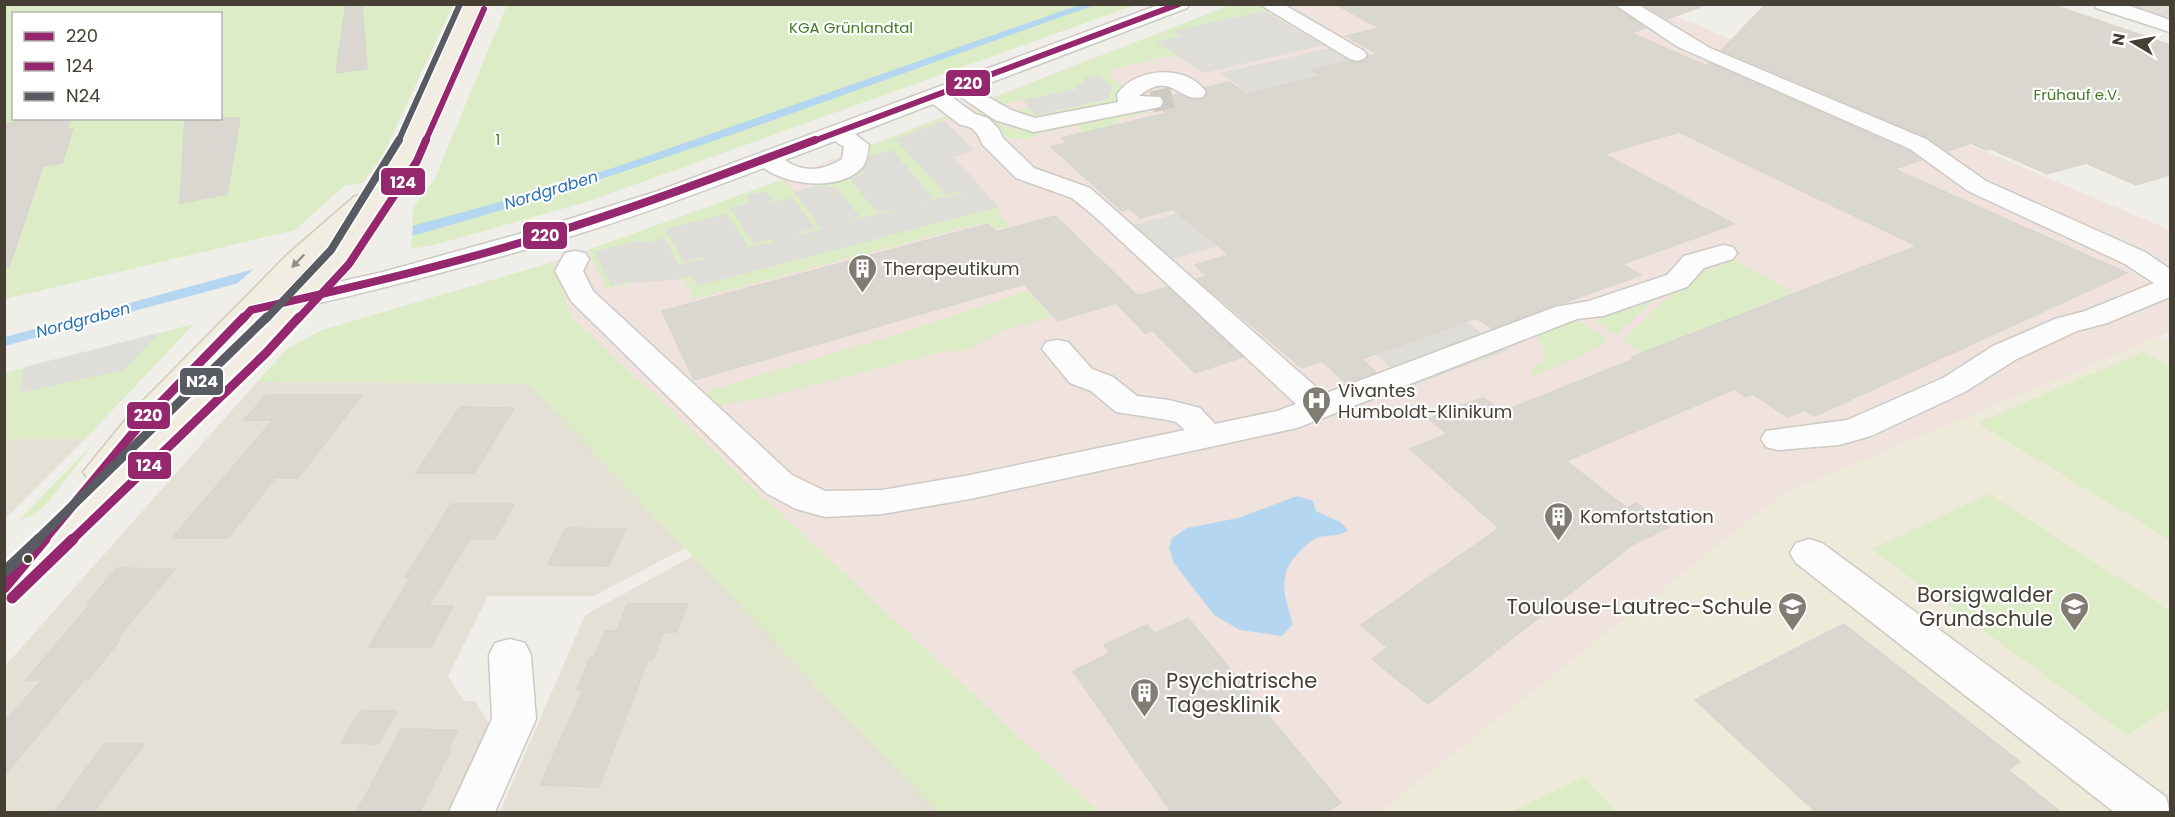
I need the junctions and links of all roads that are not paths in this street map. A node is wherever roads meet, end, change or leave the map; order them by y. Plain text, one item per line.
1 (473, 4) edge
2 (1180, 4) edge
3 (1268, 4) edge
4 (1623, 4) edge
5 (2103, 4) edge
6 (2142, 4) edge
7 (2170, 13) edge
8 (2170, 26) edge
9 (1357, 55) dead end
10 (959, 87) junction
11 (1182, 95) dead end
12 (936, 96) junction
13 (838, 133) junction
14 (766, 159) junction
15 (390, 179) junction
16 (557, 232) junction
17 (1723, 253) dead end
18 (2170, 283) edge
19 (287, 293) junction
20 (250, 310) joint
21 (1057, 349) dead end
22 (1319, 406) junction
23 (1206, 437) junction
24 (1778, 439) dead end
25 (1809, 553) dead end
26 (10, 583) edge
27 (510, 655) dead end
28 (472, 813) edge
29 (2149, 813) edge

1 - 15 main road
2 - 10 street
3 - 9 street
4 - 18 street
5 - 8 street
6 - 7 street
10 - 11 street
10 - 12 street
12 - 13 street
12 - 22 street
13 - 14 street
13 - 14 street
14 - 16 street
15 -> 19 main road
15 - 19 main road
16 - 19 street
16 - 23 street
17 - 22 street
18 - 24 street
19 - 20 street
19 - 26 main road
20 - 26 main road
21 - 23 street
22 - 23 street
25 - 29 street
27 - 28 street

